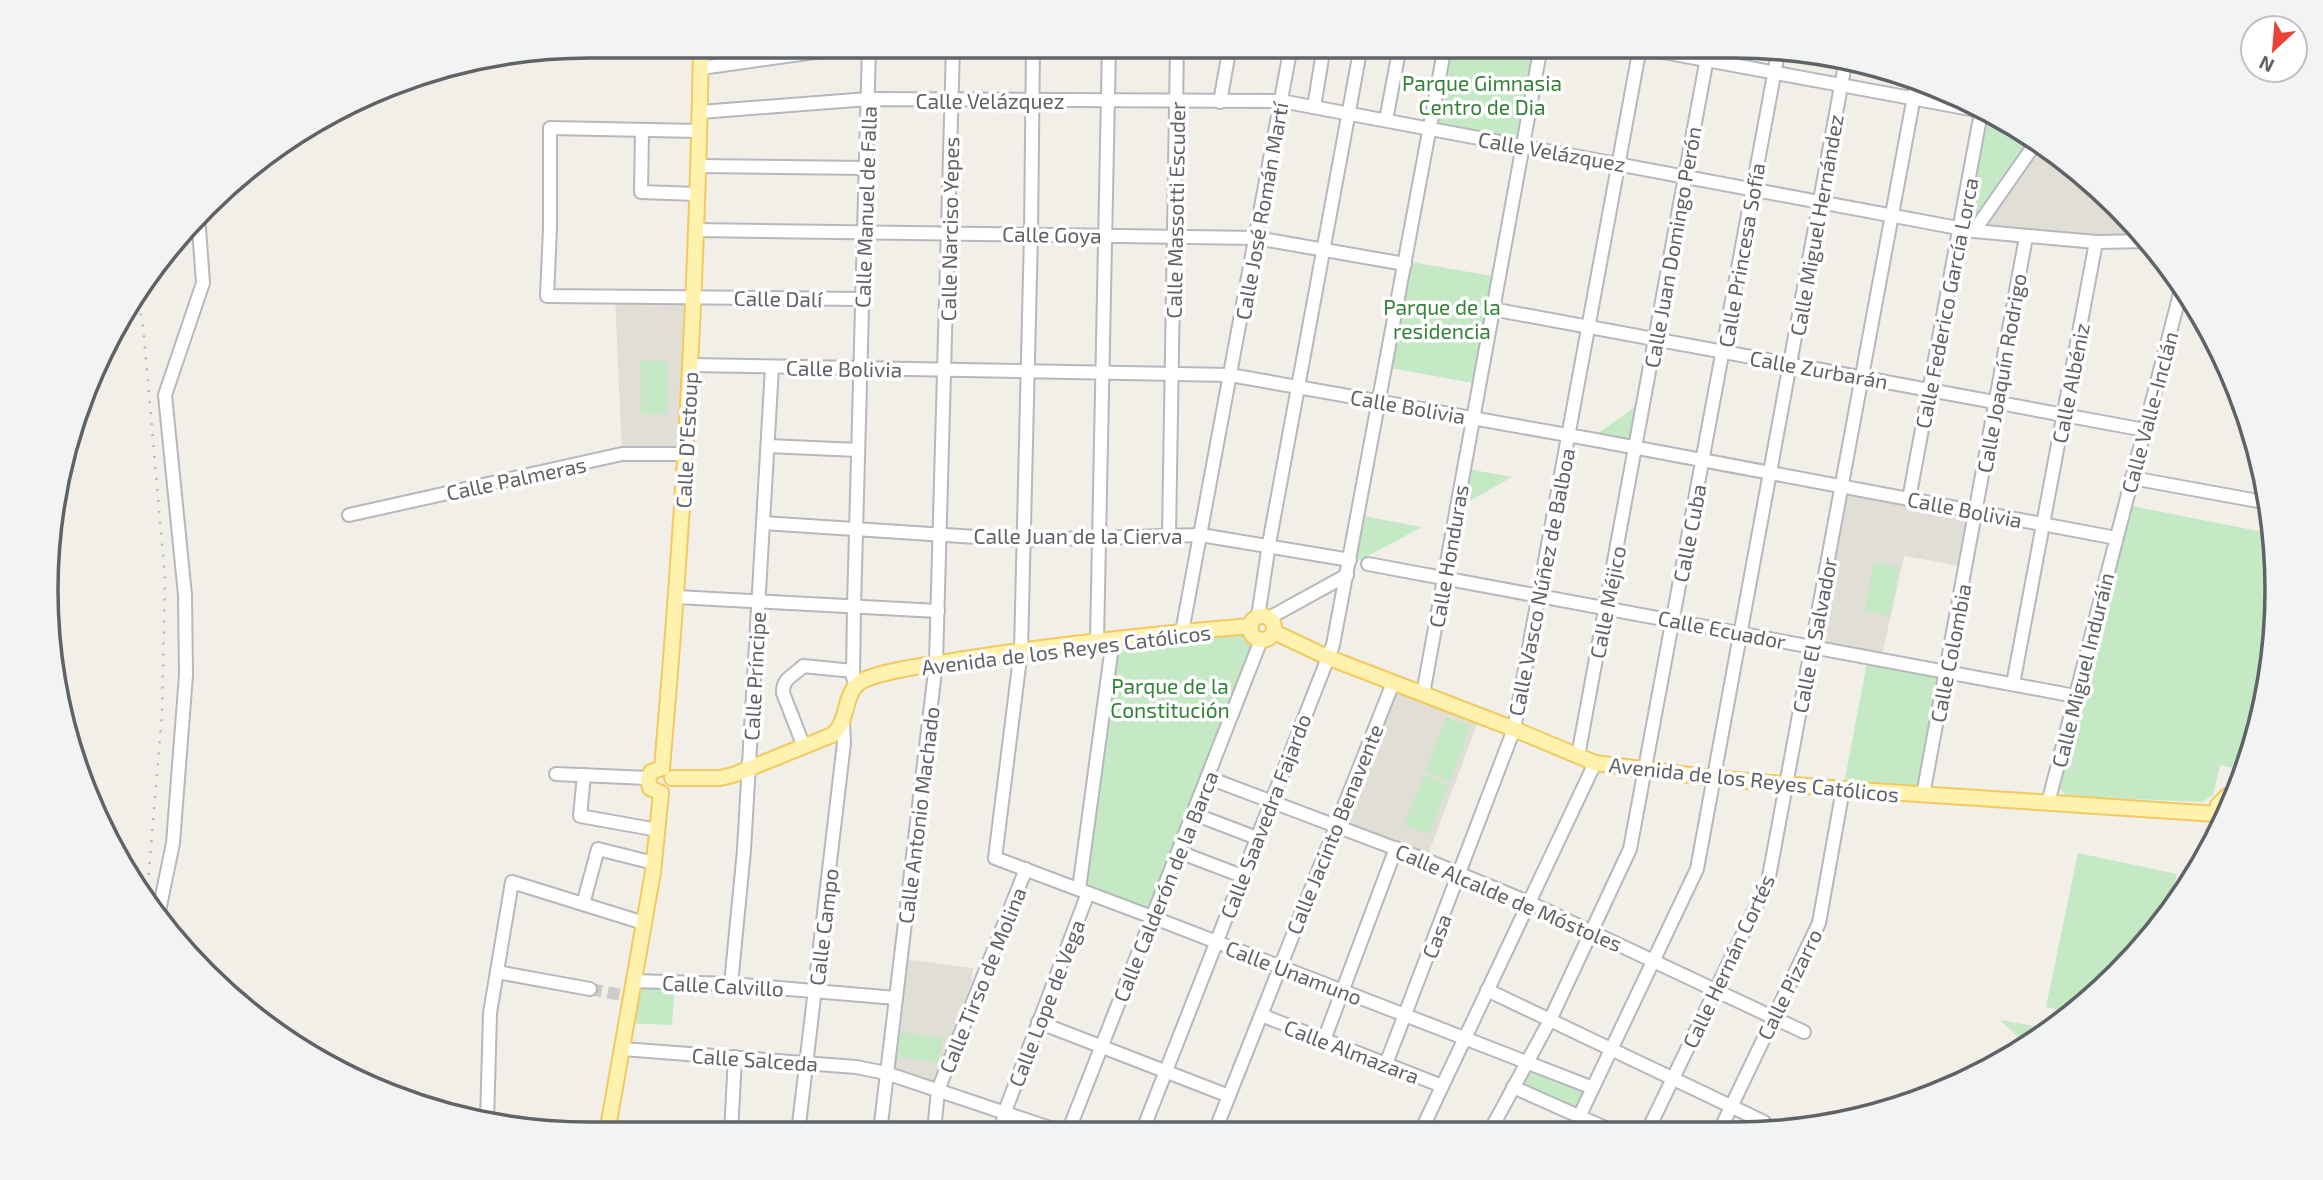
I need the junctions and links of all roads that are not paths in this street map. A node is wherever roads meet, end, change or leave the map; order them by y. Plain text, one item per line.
1 (701, 58) edge
2 (772, 58) edge
3 (869, 58) edge
4 (953, 58) edge
5 (1033, 58) edge
6 (1109, 58) edge
7 (1177, 58) edge
8 (1228, 58) edge
9 (1289, 58) edge
10 (1322, 58) edge
11 (1359, 58) edge
12 (1398, 58) edge
13 (1441, 58) edge
14 (1539, 58) edge
15 (1637, 58) edge
16 (1696, 58) edge
17 (1706, 60) junction
18 (1777, 60) edge
19 (701, 68) junction
20 (1844, 70) edge
21 (1774, 73) junction
22 (1841, 85) junction
23 (1915, 90) edge
24 (868, 99) junction
25 (952, 99) junction
26 (1032, 99) junction
27 (1914, 99) junction
28 (1108, 101) junction
29 (1176, 101) junction
30 (1220, 102) junction
31 (1281, 102) junction
32 (1951, 105) edge
33 (1314, 107) junction
34 (700, 112) junction
35 (1349, 113) junction
36 (1386, 120) junction
37 (1983, 121) edge
38 (1430, 129) junction
39 (642, 130) junction
40 (699, 131) junction
41 (1522, 146) junction
42 (2031, 149) edge
43 (1618, 163) junction
44 (698, 166) junction
45 (866, 168) junction
46 (1685, 176) junction
47 (1754, 188) junction
48 (697, 194) junction
49 (1820, 201) junction
50 (1893, 215) junction
51 (1967, 229) junction
52 (199, 230) edge
53 (696, 230) junction
54 (864, 232) junction
55 (949, 233) junction
56 (1031, 234) junction
57 (1106, 234) junction
58 (1175, 236) junction
59 (2026, 236) junction
60 (1256, 238) junction
61 (2135, 241) edge
62 (2096, 242) junction
63 (1324, 248) junction
64 (1405, 264) junction
65 (693, 297) junction
66 (862, 299) junction
67 (2179, 299) edge
68 (1492, 309) junction
69 (1588, 327) junction
70 (1656, 339) junction
71 (1723, 351) junction
72 (1790, 363) junction
73 (690, 365) junction
74 (772, 367) junction
75 (861, 368) junction
76 (946, 370) junction
77 (1028, 371) junction
78 (1104, 373) junction
79 (1173, 373) junction
80 (1230, 375) junction
81 (1863, 377) junction
82 (1299, 387) junction
83 (1929, 389) junction
84 (1379, 401) junction
85 (1996, 401) junction
86 (2064, 414) junction
87 (1473, 418) junction
88 (2145, 430) junction
89 (1569, 436) junction
90 (768, 446) junction
91 (1636, 448) junction
92 (858, 450) junction
93 (685, 454) junction
94 (1703, 461) junction
95 (1770, 472) junction
96 (2132, 478) junction
97 (1843, 486) junction
98 (1909, 499) junction
99 (2258, 501) edge
100 (1976, 510) junction
101 (349, 515) dead end
102 (763, 523) junction
103 (2044, 524) junction
104 (856, 529) junction
105 (940, 534) junction
106 (1169, 535) junction
107 (1200, 535) junction
108 (2116, 538) junction
109 (1100, 539) junction
110 (1022, 540) junction
111 (1269, 544) junction
112 (1350, 560) junction
113 (1368, 564) dead end
114 (1347, 575) junction
115 (1444, 578) junction
116 (1538, 596) junction
117 (677, 597) junction
118 (758, 602) junction
119 (853, 607) junction
120 (1605, 608) junction
121 (938, 611) junction
122 (1673, 620) junction
123 (1262, 627) junction
124 (1182, 632) junction
125 (1740, 632) junction
126 (1105, 639) junction
127 (1811, 647) junction
128 (1021, 650) junction
129 (1327, 657) junction
130 (936, 663) junction
131 (853, 671) junction
132 (1947, 672) junction
133 (1393, 683) junction
134 (2013, 684) junction
135 (856, 686) junction
136 (1423, 694) junction
137 (2075, 696) junction
138 (843, 722) junction
139 (1514, 729) junction
140 (804, 747) junction
141 (1578, 756) junction
142 (1595, 763) junction
143 (748, 770) junction
144 (1645, 770) junction
145 (667, 773) junction
146 (556, 774) dead end
147 (584, 775) junction
148 (648, 778) junction
149 (1209, 778) junction
150 (1713, 778) junction
151 (1786, 784) junction
152 (1843, 789) junction
153 (661, 793) junction
154 (1923, 795) junction
155 (1271, 802) junction
156 (2048, 803) junction
157 (1194, 814) junction
158 (2213, 819) edge
159 (1336, 826) junction
160 (658, 830) junction
161 (1256, 838) junction
162 (1396, 848) junction
163 (1179, 852) junction
164 (654, 863) junction
165 (1026, 869) junction
166 (1459, 875) junction
167 (1242, 876) junction
168 (1084, 891) junction
169 (1528, 902) junction
170 (160, 904) edge
171 (583, 904) junction
172 (1153, 917) junction
173 (645, 923) junction
174 (1592, 930) junction
175 (1216, 942) junction
176 (1653, 961) junction
177 (1279, 967) junction
178 (497, 972) junction
179 (634, 981) junction
180 (731, 984) junction
181 (590, 989) tunnel mouth
182 (815, 990) junction
183 (1487, 990) junction
184 (1716, 990) junction
185 (1343, 991) junction
186 (896, 998) junction
187 (1261, 1015) junction
188 (1406, 1015) junction
189 (1774, 1017) junction
190 (1550, 1020) junction
191 (1038, 1022) junction
192 (1804, 1032) dead end
193 (1465, 1037) junction
194 (1324, 1040) junction
195 (1101, 1047) junction
196 (623, 1049) junction
197 (1611, 1049) junction
198 (735, 1057) junction
199 (807, 1062) junction
200 (1527, 1062) junction
201 (1386, 1064) junction
202 (1165, 1071) junction
203 (886, 1073) junction
204 (1673, 1078) junction
205 (1443, 1086) junction
206 (1513, 1087) junction
207 (1592, 1088) junction
208 (938, 1090) junction
209 (1229, 1096) junction
210 (1731, 1105) junction
211 (487, 1112) edge
212 (1004, 1114) junction
213 (1579, 1117) junction
214 (1762, 1121) edge
215 (609, 1122) edge
216 (732, 1122) edge
217 (799, 1122) edge
218 (881, 1122) edge
219 (935, 1122) edge
220 (1003, 1122) edge
221 (1030, 1122) edge
222 (1072, 1122) edge
223 (1146, 1122) edge
224 (1219, 1122) edge
225 (1425, 1122) edge
226 (1495, 1122) edge
227 (1591, 1122) edge
228 (1652, 1122) edge
229 (1724, 1122) edge

1 - 19 main road, Calle D'Estoup
2 - 19 street
3 - 24 street, Calle Manuel de Falla
4 - 25 street, Calle Narciso Yepes
5 - 26 street
6 - 28 street, Calle Lope de Vega
7 - 29 street, Calle Massotti Escuder
8 - 30 street
9 - 31 street, Calle José Román Martí
10 - 33 street
11 - 35 street, Calle Calderón de la Barca
12 - 36 street
13 - 38 street, Calle Saavedra Fajardo
14 - 41 street, Calle Honduras
15 - 43 street, Calle Vasco Núñez de Balboa
16 - 17 street
17 - 21 street
17 - 46 street, Calle Juan Domingo Perón
18 - 21 street, Calle Princesa Sofía
19 - 34 main road, Calle D'Estoup
20 - 22 street, Calle Miguel Hernández
21 - 22 street
21 - 47 street, Calle Princesa Sofía
22 - 27 street
22 - 49 street, Calle Miguel Hernández
23 - 27 street, Calle El Salvador
24 - 25 street, Calle Velázquez
24 - 34 street, Calle Velázquez
24 - 45 street, Calle Manuel de Falla
25 - 26 street, Calle Velázquez
25 - 55 street, Calle Narciso Yepes
26 - 28 street, Calle Velázquez
26 - 56 street
27 - 32 street
27 - 50 street, Calle El Salvador
28 - 29 street, Calle Velázquez
28 - 57 street, Calle Lope de Vega
29 - 30 street, Calle Velázquez
29 - 58 street, Calle Massotti Escuder
30 - 31 street, Calle Velázquez
31 - 33 street, Calle Velázquez
31 - 60 street, Calle José Román Martí
33 - 35 street, Calle Velázquez
34 - 40 main road, Calle D'Estoup
35 - 36 street, Calle Velázquez
35 - 63 street, Calle Calderón de la Barca
36 - 38 street, Calle Velázquez
37 - 51 street, Calle Federico García Lorca
38 - 41 street, Calle Velázquez
38 - 64 street, Calle Saavedra Fajardo
39 - 40 street
39 - 48 street
39 - 65 street, Calle Dalí
40 - 44 main road, Calle D'Estoup
41 - 43 street, Calle Velázquez
41 - 68 street, Calle Honduras
42 - 51 street
43 - 46 street, Calle Velázquez
43 - 69 street, Calle Vasco Núñez de Balboa
44 - 45 street
44 - 48 main road, Calle D'Estoup
45 - 54 street, Calle Manuel de Falla
46 - 47 street, Calle Velázquez
46 - 70 street, Calle Juan Domingo Perón
47 - 49 street, Calle Velázquez
47 - 71 street, Calle Princesa Sofía
48 - 53 main road, Calle D'Estoup
49 - 50 street, Calle Velázquez
49 - 72 street, Calle Miguel Hernández
50 - 51 street, Calle Velázquez
50 - 81 street, Calle El Salvador
51 - 59 street, Calle Velázquez
51 - 83 street, Calle Federico García Lorca
52 - 170 street
53 - 54 street, Calle Goya
53 - 65 main road, Calle D'Estoup
54 - 55 street, Calle Goya
54 - 66 street, Calle Manuel de Falla
55 - 56 street, Calle Goya
55 - 76 street, Calle Narciso Yepes
56 - 57 street, Calle Goya
56 - 77 street
57 - 58 street, Calle Goya
57 - 78 street, Calle Lope de Vega
58 - 60 street, Calle Goya
58 - 79 street, Calle Massotti Escuder
59 - 62 street, Calle Velázquez
59 - 85 street, Calle Joaquín Rodrigo
60 - 63 street, Calle Goya
60 - 80 street, Calle José Román Martí
61 - 62 street, Calle Velázquez
62 - 86 street, Calle Albéniz
63 - 64 street, Calle Goya
63 - 82 street, Calle Calderón de la Barca
64 - 84 street, Calle Saavedra Fajardo
65 - 66 street, Calle Dalí
65 - 73 main road, Calle D'Estoup
66 - 75 street, Calle Manuel de Falla
67 - 88 street, Calle Valle-Inclán
68 - 69 street, Calle Zurbarán
68 - 87 street, Calle Honduras
69 - 70 street, Calle Zurbarán
69 - 89 street, Calle Vasco Núñez de Balboa
70 - 71 street, Calle Zurbarán
70 - 91 street, Calle Juan Domingo Perón
71 - 72 street, Calle Zurbarán
71 - 94 street, Calle Princesa Sofía
72 - 81 street, Calle Zurbarán
72 - 95 street, Calle Miguel Hernández
73 - 74 street, Calle Bolivia
73 - 93 main road, Calle D'Estoup
74 - 75 street, Calle Bolivia
74 - 90 street, Calle Príncipe
75 - 76 street, Calle Bolivia
75 - 92 street
76 - 77 street, Calle Bolivia
76 - 105 street, Calle Antonio Machado
77 - 78 street, Calle Bolivia
77 - 110 street
78 - 79 street, Calle Bolivia
78 - 109 street, Calle Lope de Vega
79 - 80 street, Calle Bolivia
79 - 106 street, Calle Massotti Escuder
80 - 82 street, Calle Bolivia
80 - 107 street, Calle José Román Martí
81 - 83 street, Calle Zurbarán
81 - 97 street, Calle El Salvador
82 - 84 street, Calle Bolivia
82 - 111 street, Calle Calderón de la Barca
83 - 85 street, Calle Zurbarán
83 - 98 street, Calle Federico García Lorca
84 - 87 street, Calle Bolivia
84 - 112 street, Calle Saavedra Fajardo
85 - 86 street, Calle Zurbarán
85 - 100 street, Calle Joaquín Rodrigo
86 - 88 street, Calle Zurbarán
86 - 103 street, Calle Albéniz
87 - 89 street, Calle Bolivia
87 - 115 street, Calle Honduras
88 - 96 street, Calle Valle-Inclán
89 - 91 street, Calle Bolivia
89 - 116 street, Calle Vasco Núñez de Balboa
90 - 92 street
90 - 102 street, Calle Príncipe
91 - 94 street, Calle Bolivia
91 - 120 street, Calle Méjico
92 - 104 street
93 - 101 street, Calle Palmeras
93 - 117 main road, Calle D'Estoup
94 - 95 street, Calle Bolivia
94 - 122 street, Calle Cuba
95 - 97 street, Calle Bolivia
95 - 125 street, Calle Miguel Hernández
96 - 99 street
96 - 108 street, Calle Valle-Inclán
97 - 98 street, Calle Bolivia
97 - 127 street, Calle El Salvador
98 - 100 street, Calle Bolivia
100 - 103 street, Calle Bolivia
100 - 132 street, Calle Colombia
102 - 104 street, Calle Juan de la Cierva
102 - 118 street, Calle Príncipe
103 - 108 street, Calle Bolivia
103 - 134 street, Calle Albéniz
104 - 105 street, Calle Juan de la Cierva
104 - 119 street
105 - 110 street, Calle Juan de la Cierva
105 - 121 street, Calle Antonio Machado
106 - 107 street, Calle Juan de la Cierva
106 - 109 street, Calle Juan de la Cierva
107 - 111 street, Calle Juan de la Cierva
107 - 124 street, Calle José Román Martí
108 - 137 street, Calle Miguel Induráin
109 - 110 street, Calle Juan de la Cierva
109 - 126 street, Calle Lope de Vega
110 - 128 street
111 - 112 street, Calle Juan de la Cierva
111 - 123 street, Calle Calderón de la Barca
112 - 114 street, Calle Saavedra Fajardo
113 - 115 street, Calle Ecuador
114 - 123 street
114 - 129 street, Calle Saavedra Fajardo
115 - 116 street, Calle Ecuador
115 - 136 street, Calle Honduras
116 - 120 street, Calle Ecuador
116 - 139 street, Calle Vasco Núñez de Balboa
117 - 118 street
117 - 145 main road, Calle D'Estoup
118 - 119 street
118 - 143 street, Calle Príncipe
119 - 121 street
119 - 131 street
120 - 122 street, Calle Ecuador
120 - 141 street, Calle Méjico
121 - 130 street, Calle Antonio Machado
122 - 125 street, Calle Ecuador
122 - 144 street, Calle Cuba
123 - 124 main road, Avenida de los Reyes Católicos
123 - 129 main road, Avenida de los Reyes Católicos
123 - 149 street, Calle Calderón de la Barca
124 - 126 main road, Avenida de los Reyes Católicos
125 - 127 street, Calle Ecuador
125 - 150 street, Calle Miguel Hernández
126 - 128 main road, Avenida de los Reyes Católicos
126 - 168 street, Calle Lope de Vega
127 - 132 street, Calle Ecuador
127 - 151 street, Calle El Salvador
128 - 130 main road, Avenida de los Reyes Católicos
128 - 165 street, Calle Unamuno
129 - 133 main road, Avenida de los Reyes Católicos
129 - 155 street, Calle Saavedra Fajardo
130 - 135 main road, Avenida de los Reyes Católicos
130 - 186 street, Calle Antonio Machado
131 - 135 street
131 - 140 street
132 - 134 street, Calle Ecuador
132 - 154 street, Calle Colombia
133 - 136 main road, Avenida de los Reyes Católicos
133 - 159 street, Calle Jacinto Benavente
134 - 137 street, Calle Ecuador
135 - 138 main road
136 - 139 main road, Avenida de los Reyes Católicos
137 - 156 street, Calle Miguel Induráin
138 - 140 main road
138 - 182 street, Calle Campo
139 - 141 main road, Avenida de los Reyes Católicos
139 - 166 street, Casa
140 - 143 main road
141 - 142 main road, Avenida de los Reyes Católicos
142 - 144 main road, Avenida de los Reyes Católicos
142 - 169 street
143 - 145 main road
143 - 180 street, Calle Príncipe
144 - 150 main road, Avenida de los Reyes Católicos
144 - 174 street, Calle Cuba
145 - 148 main road
145 - 153 main road
146 - 147 street
147 - 148 street
147 - 160 street
148 - 153 main road
149 - 155 street, Calle Alcalde de Móstoles
149 - 157 street, Calle Calderón de la Barca
150 - 151 main road, Avenida de los Reyes Católicos
150 - 176 street, Calle Miguel Hernández
151 - 152 main road, Avenida de los Reyes Católicos
151 - 184 street, Calle Hernán Cortés
152 - 154 main road, Avenida de los Reyes Católicos
152 - 189 street, Calle Pizarro
153 - 160 main road
154 - 156 main road, Avenida de los Reyes Católicos
155 - 159 street, Calle Alcalde de Móstoles
155 - 161 street, Calle Saavedra Fajardo
156 - 158 main road, Avenida de los Reyes Católicos
157 - 161 street
157 - 163 street, Calle Calderón de la Barca
159 - 162 street, Calle Alcalde de Móstoles
159 - 177 street, Calle Jacinto Benavente
160 - 164 main road
161 - 167 street, Calle Saavedra Fajardo
162 - 166 street, Calle Alcalde de Móstoles
162 - 185 street
163 - 167 street
163 - 172 street, Calle Calderón de la Barca
164 - 171 street
164 - 173 main road
165 - 168 street, Calle Unamuno
165 - 208 street, Calle Tirso de Molina
166 - 169 street, Calle Alcalde de Móstoles
166 - 188 street, Casa
167 - 175 street, Calle Saavedra Fajardo
168 - 172 street, Calle Unamuno
168 - 191 street, Calle Lope de Vega
169 - 174 street, Calle Alcalde de Móstoles
169 - 183 street
171 - 173 street
171 - 178 street
172 - 175 street, Calle Unamuno
172 - 195 street, Calle Calderón de la Barca
173 - 179 main road
174 - 176 street, Calle Alcalde de Móstoles
174 - 190 street, Calle Cuba
175 - 177 street, Calle Unamuno
175 - 202 street, Calle Saavedra Fajardo
176 - 184 street, Calle Alcalde de Móstoles
176 - 197 street, Calle Miguel Hernández
177 - 185 street, Calle Unamuno
177 - 187 street, Calle Jacinto Benavente
178 - 181 street
178 - 211 street
179 - 180 street, Calle Calvillo
179 - 196 main road
180 - 182 street, Calle Calvillo
182 - 186 street, Calle Calvillo
182 - 199 street, Calle Campo
183 - 190 street
183 - 193 street
184 - 189 street, Calle Alcalde de Móstoles
184 - 204 street, Calle Hernán Cortés
185 - 188 street, Calle Unamuno
185 - 194 street
186 - 203 street, Calle Antonio Machado
187 - 194 street, Calle Almazara
187 - 209 street, Calle Jacinto Benavente
188 - 193 street, Calle Unamuno
188 - 201 street, Casa
189 - 192 street, Calle Alcalde de Móstoles
189 - 210 street, Calle Pizarro
190 - 197 street
190 - 200 street, Calle Cuba
191 - 195 street
191 - 212 street, Calle Lope de Vega
193 - 200 street, Calle Unamuno
193 - 205 street
194 - 201 street, Calle Almazara
195 - 202 street
195 - 222 street, Calle Calderón de la Barca
196 - 198 street, Calle Salceda
196 - 215 main road
197 - 204 street
197 - 207 street, Calle Miguel Hernández
198 - 199 street, Calle Salceda
198 - 216 street
199 - 203 street, Calle Salceda
199 - 217 street, Calle Campo
200 - 206 street, Calle Cuba
200 - 207 street, Calle Unamuno
201 - 205 street, Calle Almazara
202 - 209 street
202 - 223 street, Calle Saavedra Fajardo
203 - 208 street, Calle Salceda
203 - 218 street, Calle Antonio Machado
204 - 210 street
204 - 228 street, Calle Hernán Cortés
205 - 225 street
206 - 213 street
206 - 226 street, Calle Cuba
207 - 213 street, Calle Miguel Hernández
208 - 212 street, Calle Salceda
208 - 219 street, Calle Tirso de Molina
209 - 224 street, Calle Jacinto Benavente
210 - 214 street
210 - 229 street, Calle Pizarro
212 - 220 street, Calle Lope de Vega
212 - 221 street, Calle Salceda
213 - 227 street

